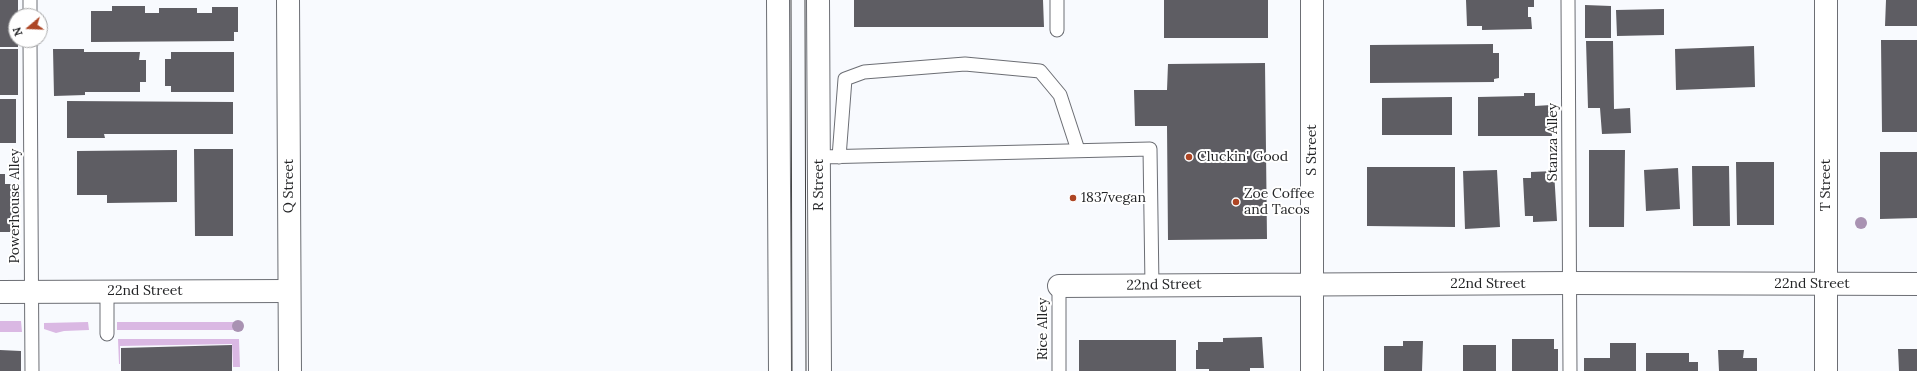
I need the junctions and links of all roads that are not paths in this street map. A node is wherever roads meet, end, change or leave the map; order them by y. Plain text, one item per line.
1 (288, 0) edge
2 (778, 0) edge
3 (818, 0) edge
4 (1057, 0) edge
5 (1312, 0) edge
6 (1568, 0) edge
7 (1826, 0) edge
8 (1057, 30) dead end
9 (30, 48) edge
10 (1078, 150) junction
11 (829, 157) junction
12 (1570, 283) junction
13 (1827, 284) junction
14 (1917, 284) edge
15 (1313, 285) junction
16 (1059, 286) joint
17 (1152, 286) junction
18 (289, 291) junction
19 (0, 292) edge
20 (31, 292) junction
21 (107, 292) junction
22 (108, 334) dead end
23 (32, 371) edge
24 (290, 371) edge
25 (780, 371) edge
26 (820, 371) edge
27 (1059, 371) edge
28 (1312, 371) edge
29 (1570, 371) edge
30 (1826, 371) edge

1 - 18 street, Q Street
2 - 25 street
3 - 11 street, R Street
4 - 8 lane
5 - 15 street, S Street
6 - 12 lane, Stanza Alley
7 - 13 street, T Street
9 - 20 lane, Powerhouse Alley
10 - 11 lane
10 - 11 lane
10 - 17 lane
11 - 26 street, R Street
12 - 13 street, 22nd Street
12 - 15 street, 22nd Street
12 - 29 lane, Stanza Alley
13 - 14 street, 22nd Street
13 - 30 street, T Street
15 - 17 street, 22nd Street
15 - 28 street, S Street
16 - 17 street, 22nd Street
16 - 27 lane, Rice Alley
18 - 21 street, 22nd Street
18 - 24 street, Q Street
19 - 20 street, 22nd Street
20 - 21 street, 22nd Street
20 - 23 lane, Powerhouse Alley
21 - 22 lane

